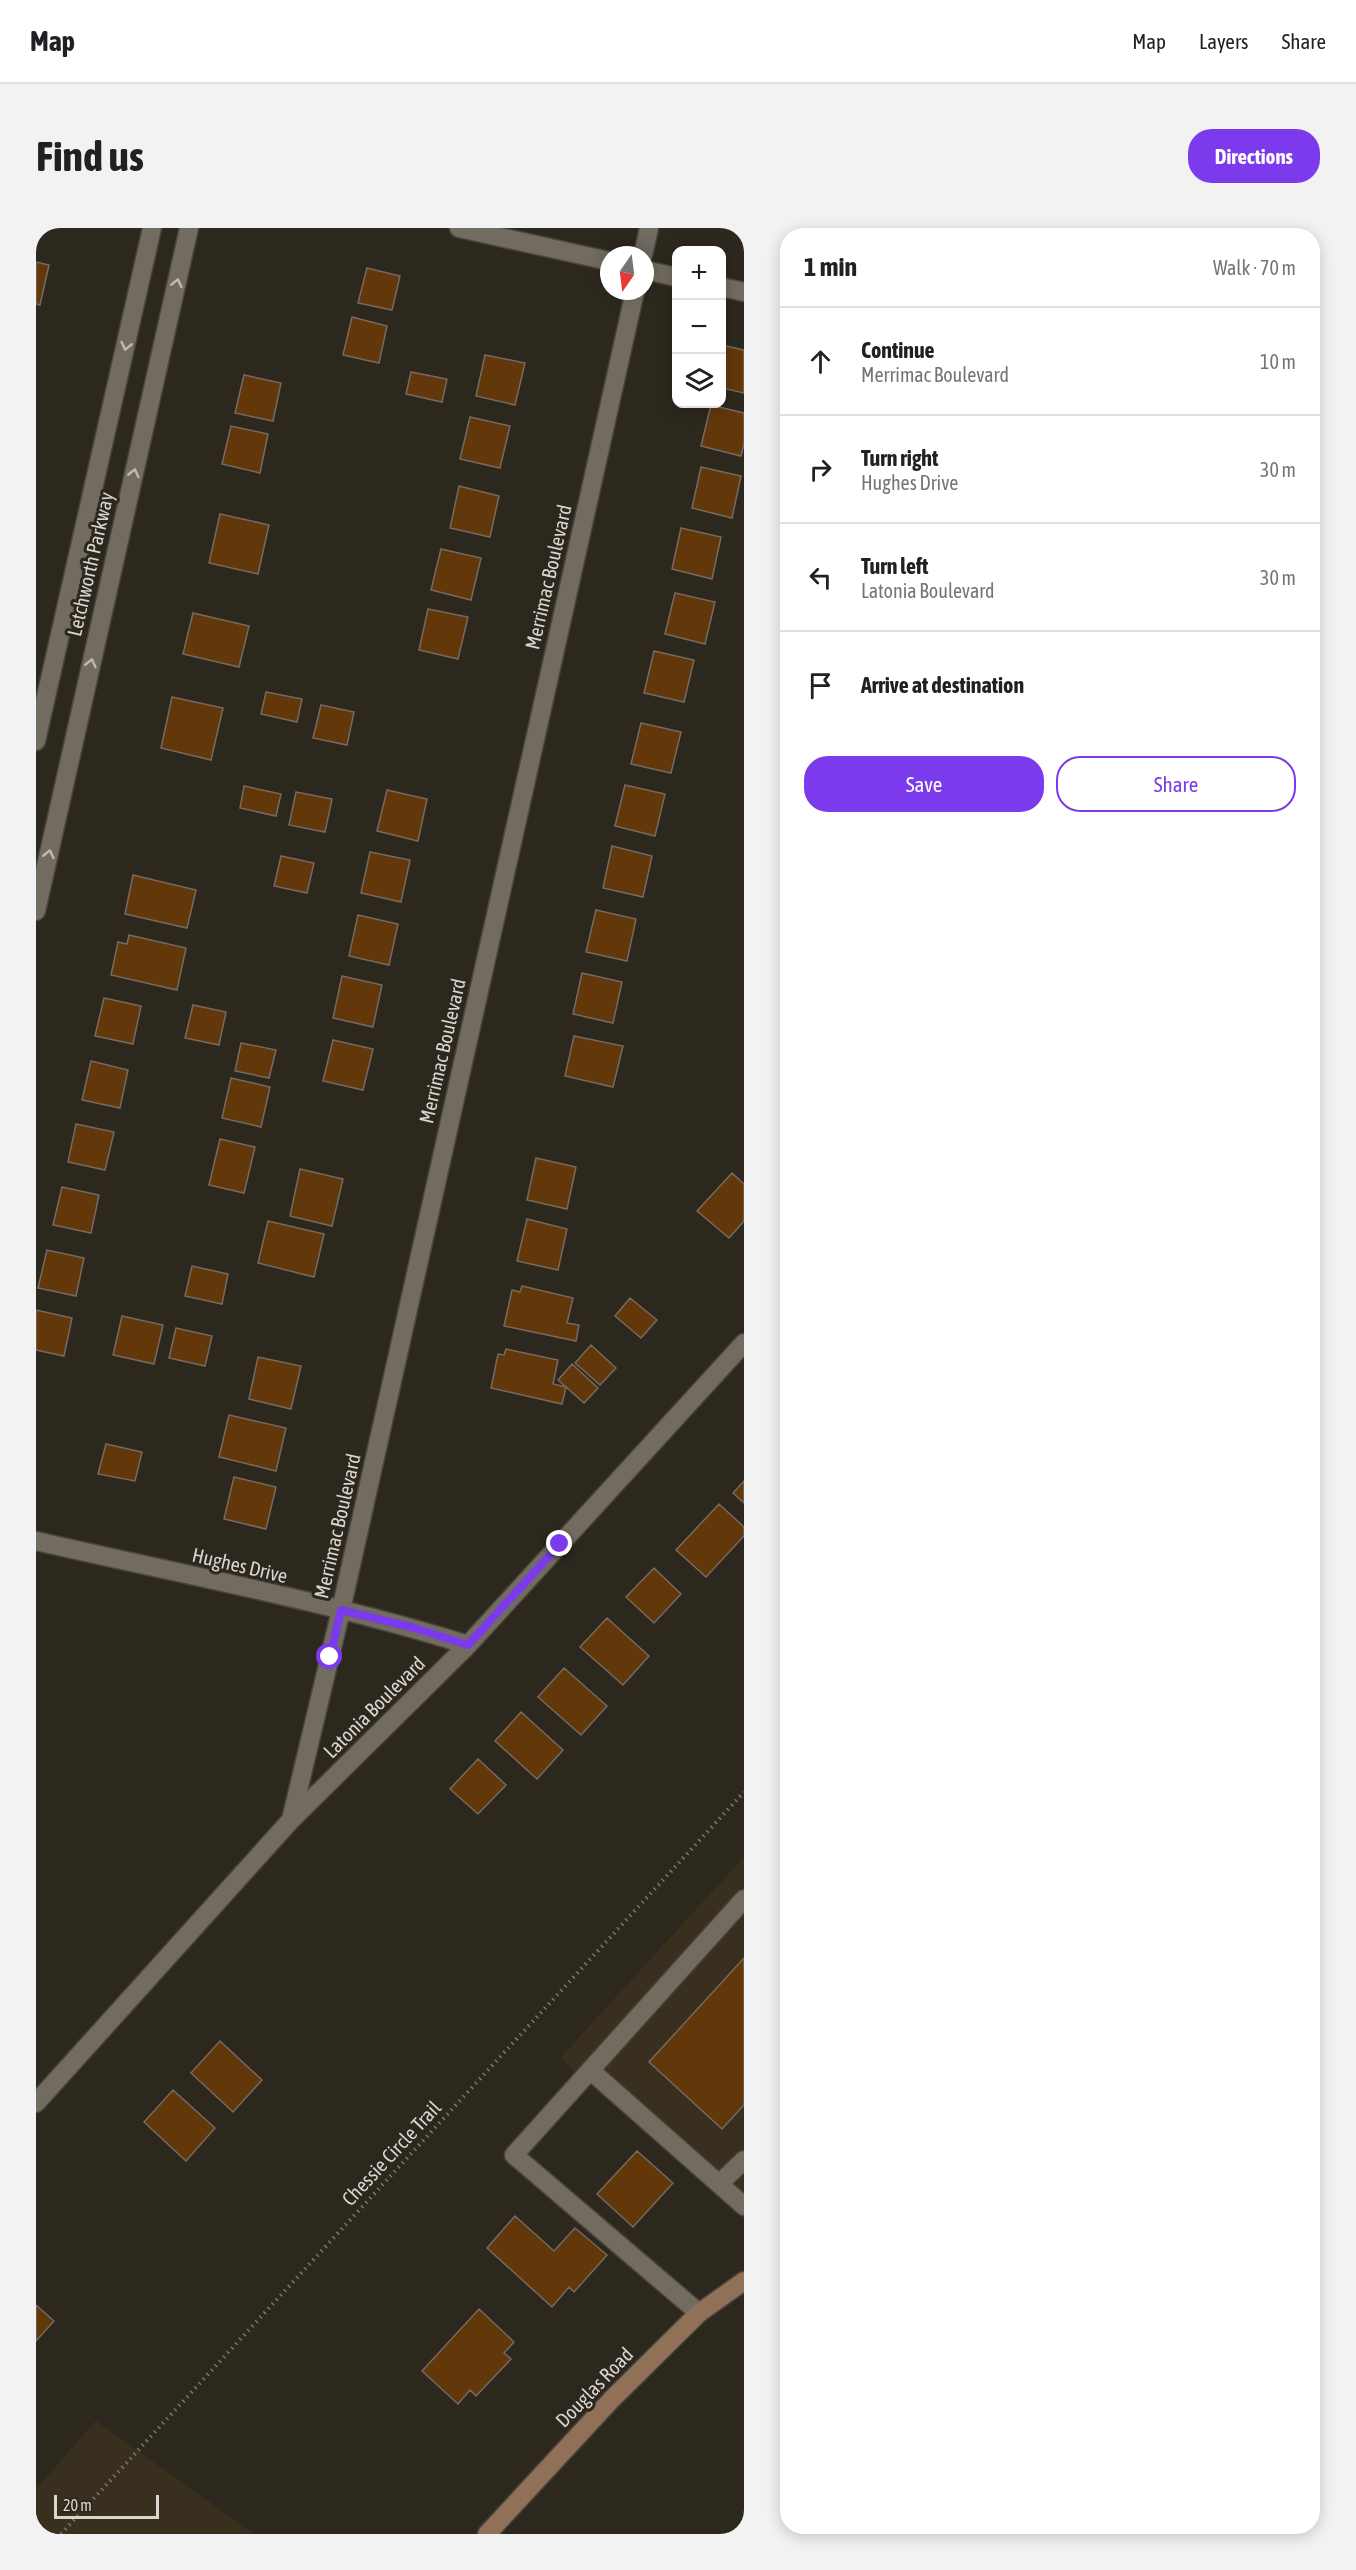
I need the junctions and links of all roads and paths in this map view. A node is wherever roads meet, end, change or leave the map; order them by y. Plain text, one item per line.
1 (152, 228) edge
2 (189, 228) edge
3 (459, 228) edge
4 (649, 228) edge
5 (645, 246) edge
6 (600, 259) edge
7 (654, 272) edge
8 (672, 276) edge
9 (726, 288) edge
10 (744, 292) edge
11 (632, 300) edge
12 (36, 741) edge
13 (36, 911) edge
14 (744, 1343) edge
15 (36, 1541) edge
16 (341, 1610) junction
17 (468, 1645) junction
18 (744, 1792) edge
19 (291, 1820) junction
20 (744, 1899) edge
21 (590, 2070) junction
22 (36, 2103) edge
23 (744, 2160) edge
24 (719, 2184) junction
25 (744, 2206) edge
26 (744, 2281) edge
27 (699, 2313) junction
28 (61, 2534) edge
29 (487, 2534) edge

1 -> 12 street, Letchworth Parkway
13 -> 2 street, Letchworth Parkway
3 - 6 street
4 - 5 street
7 - 8 street
9 - 10 street
11 - 16 street, Merrimac Boulevard
14 - 17 street, Latonia Boulevard
15 - 16 street, Hughes Drive
16 - 17 street, Hughes Drive
16 - 19 street, Merrimac Boulevard
17 - 19 street, Latonia Boulevard
18 - 28 path, Chessie Circle Trail
19 - 22 street, Latonia Boulevard
20 - 21 street
21 - 24 street
21 - 27 street
23 - 24 street
24 - 25 street
26 - 27 street, Douglas Road
27 - 29 street, Douglas Road

